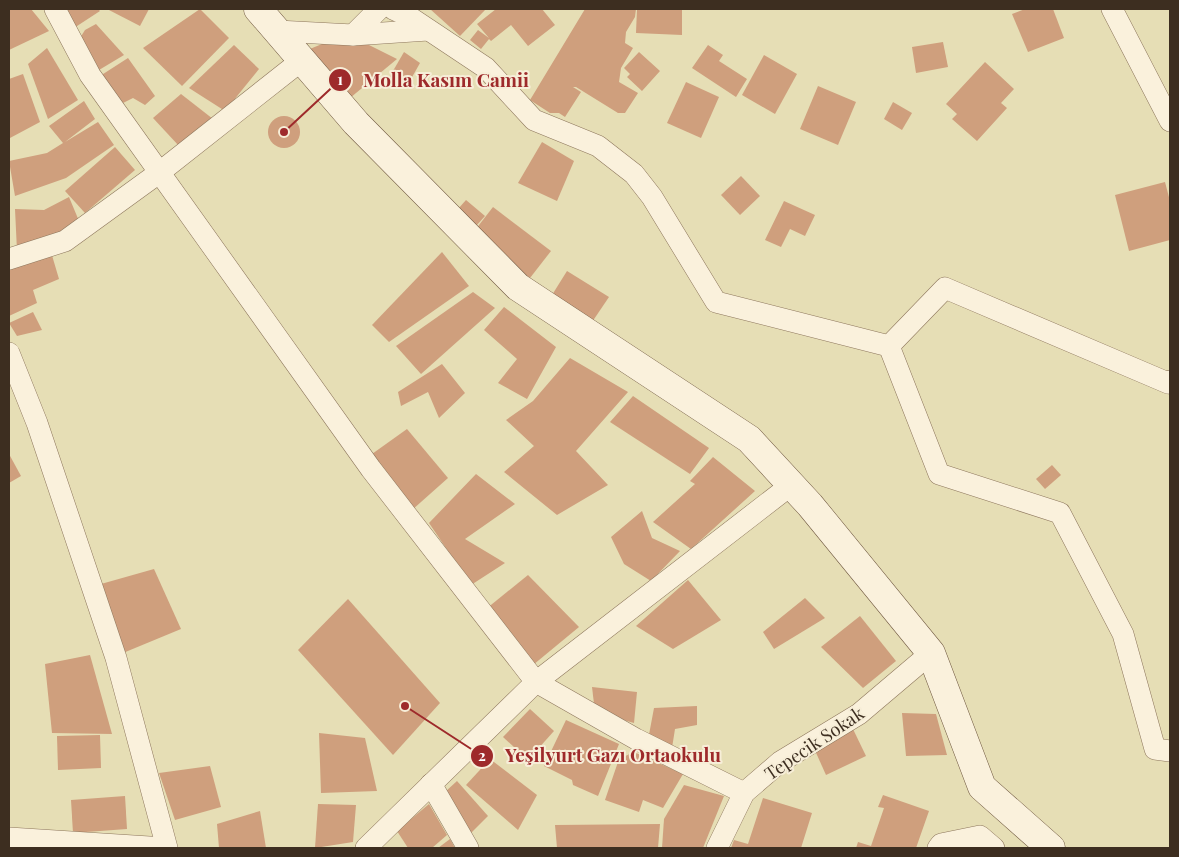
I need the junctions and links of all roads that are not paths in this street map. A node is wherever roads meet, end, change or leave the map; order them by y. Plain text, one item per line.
1 (55, 9) edge
2 (258, 9) edge
3 (379, 9) edge
4 (393, 9) edge
5 (1112, 9) edge
6 (428, 30) junction
7 (277, 31) junction
8 (353, 34) junction
9 (302, 60) junction
10 (1170, 121) edge
11 (160, 172) junction
12 (9, 259) edge
13 (889, 346) junction
14 (9, 353) edge
15 (1170, 381) edge
16 (791, 485) junction
17 (931, 653) junction
18 (536, 682) junction
19 (1170, 751) edge
20 (431, 784) junction
21 (744, 793) junction
22 (9, 838) edge
23 (166, 848) edge
24 (366, 848) edge
25 (468, 848) edge
26 (718, 848) edge
27 (938, 848) edge
28 (994, 848) edge
29 (1051, 848) edge

1 - 11 street
2 - 7 main road
3 - 8 street
4 - 6 street
5 - 10 street
6 - 8 street
6 - 13 street
7 - 8 street
7 - 9 main road
9 - 11 street
9 - 16 main road
11 - 12 street
11 - 18 street
13 - 15 street
13 - 19 street
14 - 23 street
16 - 17 main road
16 - 18 street
17 - 21 street, Tepecik Sokak
17 - 29 main road
18 - 20 street
18 - 21 street
20 - 24 street
20 - 25 street
21 - 26 street, Tepecik Sokak
22 - 23 street
27 - 28 street

